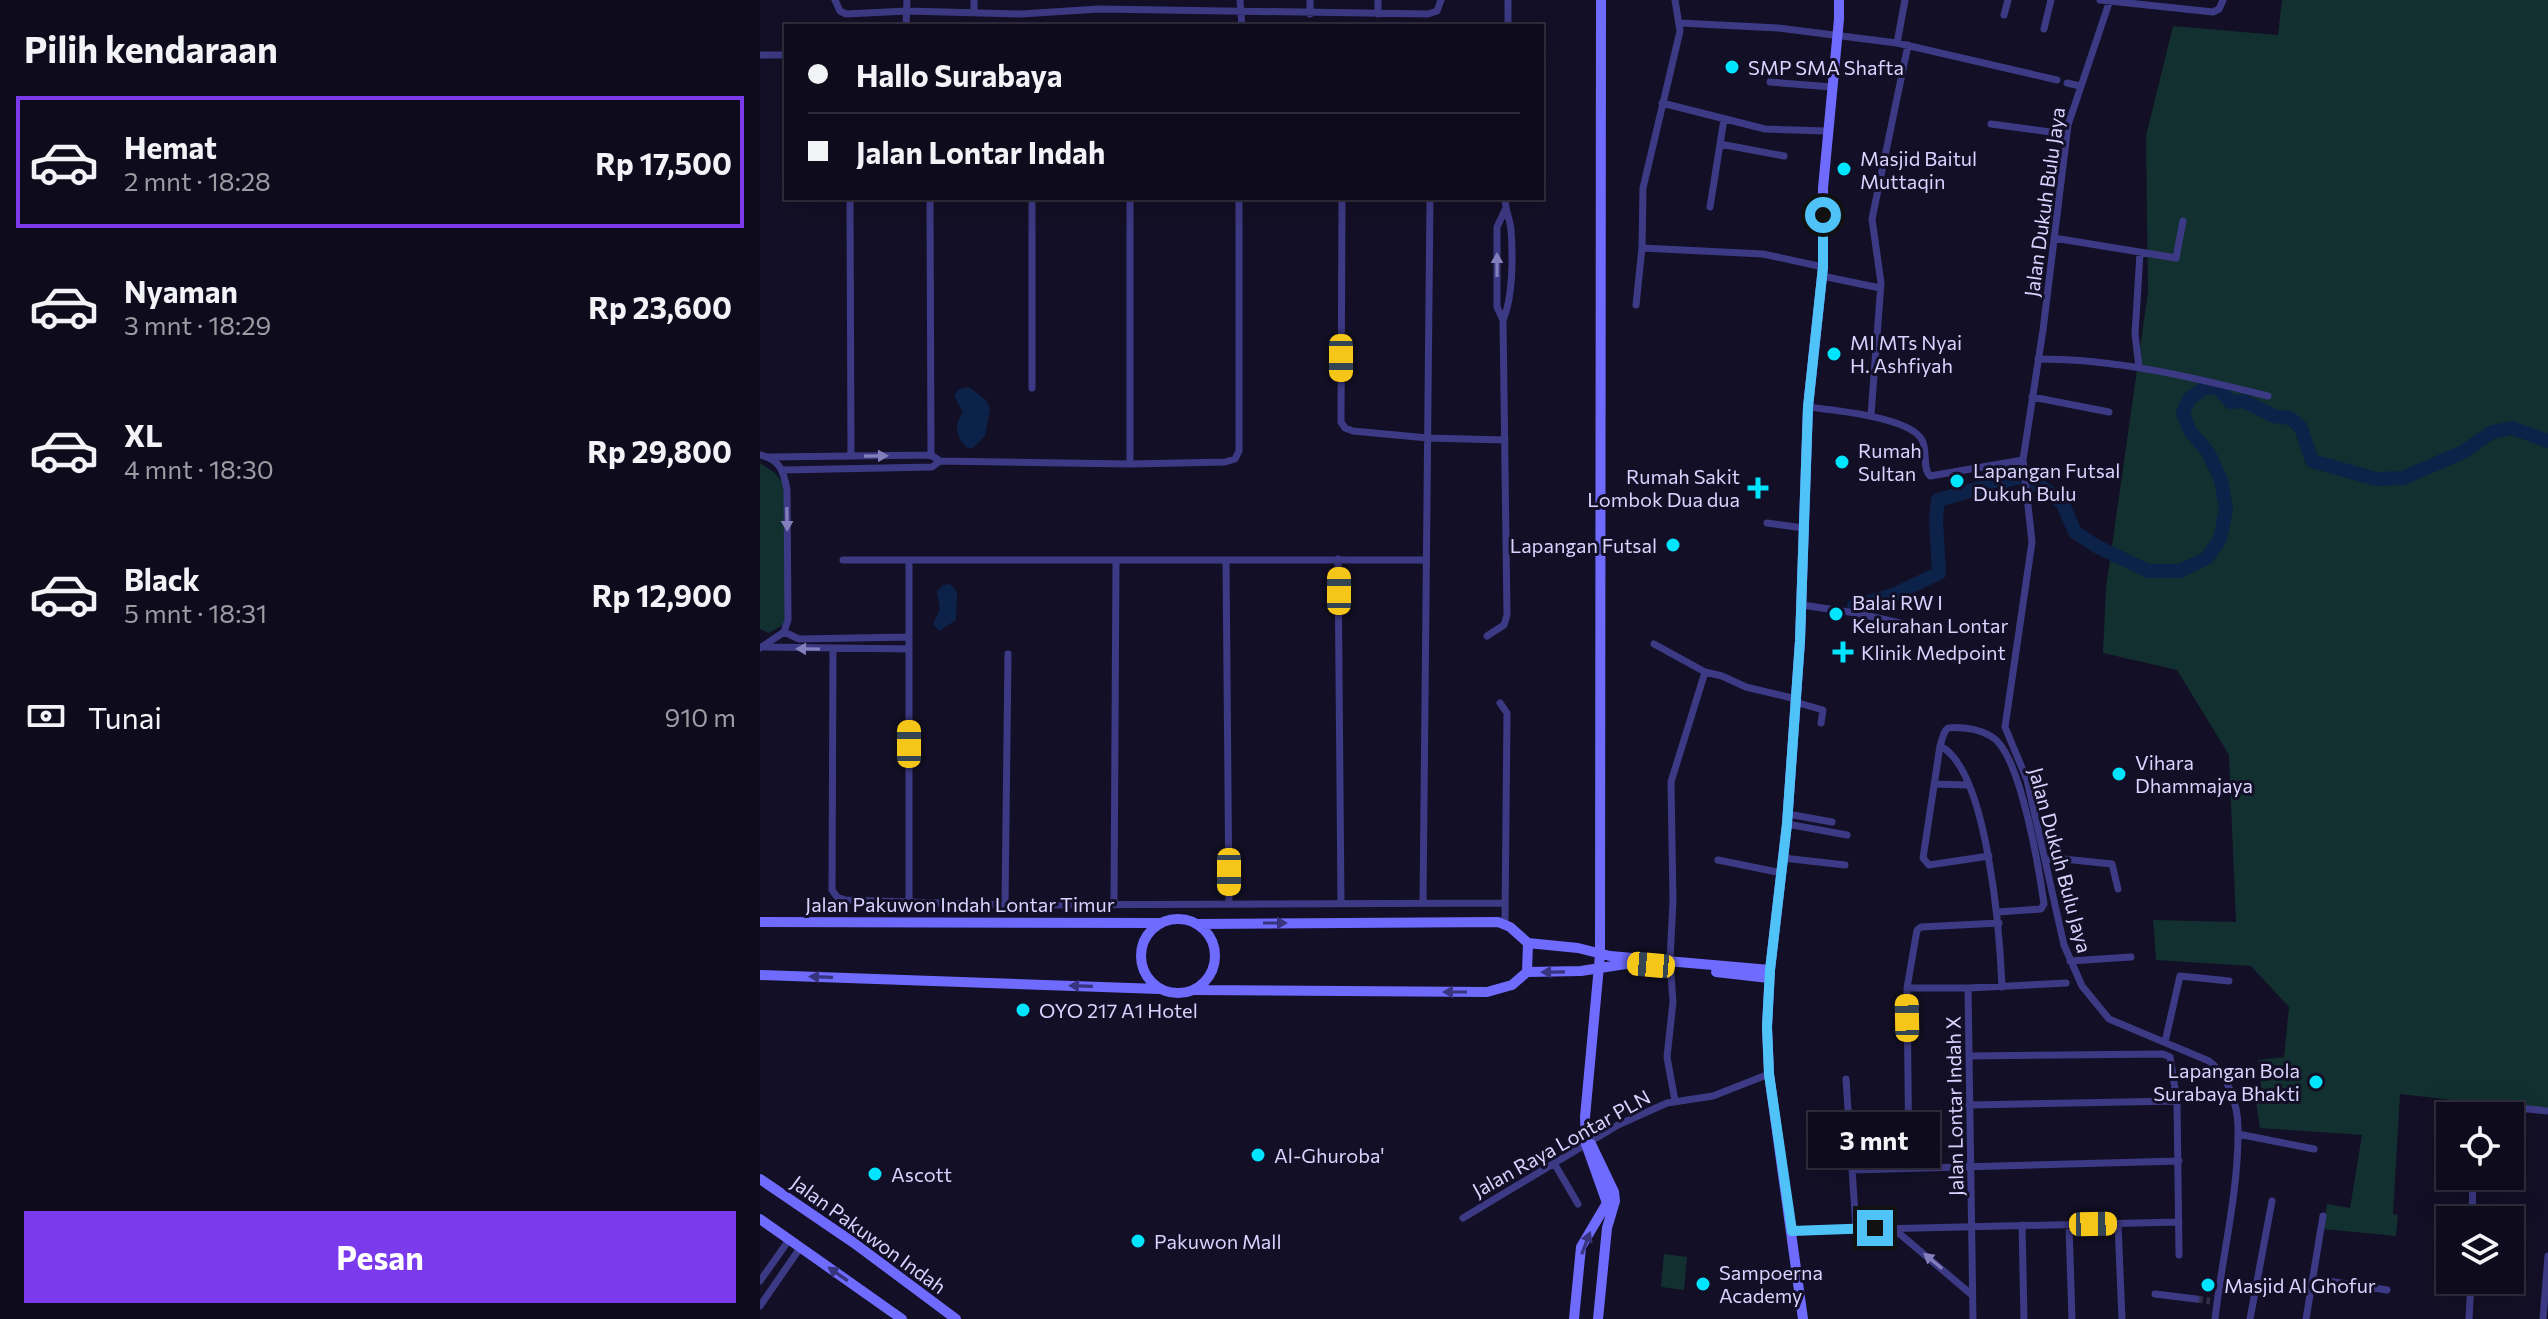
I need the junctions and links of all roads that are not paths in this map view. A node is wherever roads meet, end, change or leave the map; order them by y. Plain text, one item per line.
1 (835, 0) edge
2 (907, 0) edge
3 (974, 0) edge
4 (1037, 0) edge
5 (1310, 0) edge
6 (1378, 0) edge
7 (1441, 0) edge
8 (1508, 0) edge
9 (1601, 0) edge
10 (1675, 0) edge
11 (1839, 0) edge
12 (1905, 0) edge
13 (2008, 0) edge
14 (2040, 0) edge
15 (2100, 0) edge
16 (2223, 0) edge
17 (2050, 1) edge
18 (2109, 1) edge
19 (1099, 4) edge
20 (1166, 5) edge
21 (1240, 6) edge
22 (907, 11) junction
23 (1037, 11) junction
24 (974, 13) junction
25 (1310, 14) junction
26 (1378, 14) junction
27 (2004, 15) dead end
28 (1680, 23) junction
29 (906, 24) edge
30 (1508, 24) edge
31 (2044, 29) dead end
32 (1838, 35) junction
33 (1897, 43) junction
34 (1908, 45) junction
35 (760, 55) edge
36 (784, 55) edge
37 (2057, 80) dead end
38 (1770, 82) dead end
39 (2067, 83) dead end
40 (2080, 86) junction
41 (1832, 87) junction
42 (1662, 103) junction
43 (1724, 119) junction
44 (1991, 124) dead end
45 (1827, 131) junction
46 (2066, 134) junction
47 (1720, 144) junction
48 (1784, 156) dead end
49 (850, 200) edge
50 (930, 200) edge
51 (1032, 200) edge
52 (1130, 200) edge
53 (1239, 200) edge
54 (1342, 200) edge
55 (1430, 200) edge
56 (1505, 200) edge
57 (1710, 207) dead end
58 (1505, 210) junction
59 (2183, 221) dead end
60 (2054, 238) junction
61 (1642, 248) junction
62 (2140, 253) junction
63 (1822, 272) junction
64 (1880, 288) junction
65 (1636, 305) dead end
66 (1503, 320) junction
67 (2038, 359) junction
68 (2139, 367) junction
69 (1032, 388) dead end
70 (2268, 396) dead end
71 (2032, 397) junction
72 (1808, 407) junction
73 (2109, 412) dead end
74 (1871, 415) junction
75 (1428, 438) junction
76 (1505, 440) junction
77 (760, 455) edge
78 (931, 455) junction
79 (851, 456) junction
80 (770, 457) junction
81 (2023, 460) junction
82 (940, 461) junction
83 (1130, 464) junction
84 (932, 467) junction
85 (783, 470) junction
86 (1767, 523) dead end
87 (1804, 528) junction
88 (1338, 559) junction
89 (843, 560) dead end
90 (909, 560) junction
91 (1116, 560) junction
92 (1226, 560) junction
93 (1426, 560) junction
94 (1802, 605) junction
95 (784, 632) junction
96 (1939, 632) dead end
97 (1487, 636) dead end
98 (909, 637) junction
99 (1654, 644) dead end
100 (762, 648) edge
101 (833, 649) junction
102 (909, 649) junction
103 (1008, 654) dead end
104 (1705, 672) junction
105 (1796, 700) junction
106 (1500, 703) dead end
107 (1821, 723) dead end
108 (1940, 746) junction
109 (1934, 784) junction
110 (1968, 785) junction
111 (1787, 819) junction
112 (1832, 822) dead end
113 (1847, 835) dead end
114 (1989, 856) junction
115 (1786, 858) junction
116 (1718, 860) dead end
117 (2046, 860) junction
118 (1845, 865) dead end
119 (1782, 873) junction
120 (2118, 889) dead end
121 (909, 902) junction
122 (1114, 903) junction
123 (1229, 903) junction
124 (1341, 903) junction
125 (1423, 903) junction
126 (1505, 903) junction
127 (1005, 905) junction
128 (1998, 912) junction
129 (1498, 922) junction
130 (1161, 923) junction
131 (1999, 923) junction
132 (1197, 924) junction
133 (762, 925) edge
134 (1528, 943) junction
135 (1600, 955) junction
136 (2131, 957) dead end
137 (2070, 961) junction
138 (1670, 964) junction
139 (1598, 968) junction
140 (1581, 971) junction
141 (1527, 972) junction
142 (762, 973) edge
143 (1770, 974) junction
144 (2229, 981) dead end
145 (2066, 983) dead end
146 (2002, 987) junction
147 (1907, 988) junction
148 (1968, 988) junction
149 (1159, 989) junction
150 (1195, 990) junction
151 (1594, 1008) junction
152 (2165, 1042) junction
153 (1969, 1056) junction
154 (1769, 1074) junction
155 (1846, 1079) dead end
156 (1675, 1101) junction
157 (2177, 1101) junction
158 (1969, 1105) junction
159 (2524, 1109) edge
160 (2548, 1111) edge
161 (2238, 1134) junction
162 (1587, 1140) junction
163 (2314, 1149) dead end
164 (2179, 1161) junction
165 (1554, 1163) junction
166 (1971, 1166) junction
167 (1909, 1168) junction
168 (1852, 1170) junction
169 (760, 1179) edge
170 (2272, 1201) dead end
171 (1578, 1204) dead end
172 (2323, 1216) dead end
173 (1463, 1218) dead end
174 (760, 1219) edge
175 (2179, 1222) junction
176 (2118, 1224) junction
177 (2022, 1225) junction
178 (2069, 1225) junction
179 (1972, 1226) junction
180 (1893, 1228) junction
181 (1856, 1229) junction
182 (1792, 1231) junction
183 (789, 1240) junction
184 (800, 1248) junction
185 (2179, 1255) dead end
186 (2548, 1256) edge
187 (2314, 1279) junction
188 (760, 1280) edge
189 (2387, 1290) dead end
190 (2155, 1294) dead end
191 (2470, 1294) edge
192 (1972, 1295) junction
193 (2196, 1299) tunnel mouth
194 (760, 1306) edge
195 (902, 1319) edge
196 (956, 1319) edge
197 (1574, 1319) edge
198 (1598, 1319) edge
199 (1803, 1319) edge
200 (1973, 1319) edge
201 (2024, 1319) edge
202 (2072, 1319) edge
203 (2122, 1319) edge
204 (2215, 1319) edge
205 (2250, 1319) edge
206 (2306, 1319) edge
207 (2469, 1319) edge
208 (2543, 1319) edge

1 - 22 street
2 - 22 street
3 - 24 street
4 - 23 street
5 - 25 street
6 - 26 street
7 - 26 street
8 - 30 street
9 - 135 street
10 - 28 street
11 - 32 street
12 - 33 street
13 - 27 street
14 - 17 street
15 - 18 street
16 - 18 street
17 - 31 street
18 - 40 street, Jalan Dukuh Bulu Jaya
19 - 20 street
19 - 23 street
20 - 21 street
21 - 25 street
22 - 24 street
22 - 29 street
23 - 24 street
25 - 26 street
28 - 32 street
28 - 42 street
32 - 33 street
32 - 41 street
33 - 34 street
34 - 37 street
34 - 64 street
35 - 36 street
38 - 41 street
39 - 40 street
40 - 46 street, Jalan Dukuh Bulu Jaya
41 - 45 street
42 - 43 street
42 - 61 street
43 - 45 street
43 - 47 street
44 - 46 street
45 - 63 street
46 - 60 street, Jalan Dukuh Bulu Jaya
47 - 48 street
47 - 57 street
49 - 79 street
50 - 78 street
51 - 69 street
52 - 83 street
53 - 83 street
54 - 75 street
55 - 75 street
56 - 58 street
58 - 66 street
66 -> 58 street
59 - 62 street
60 - 62 street
60 - 67 street, Jalan Dukuh Bulu Jaya
61 - 63 street
61 - 65 street
62 - 68 street
63 - 64 street
63 - 72 street
64 - 74 street
66 - 76 street
67 - 68 street
67 - 71 street, Jalan Dukuh Bulu Jaya
68 - 70 street
71 - 73 street
71 - 81 street, Jalan Dukuh Bulu Jaya
72 - 74 street
72 - 87 street
74 - 81 street
75 - 76 street
75 - 93 street
76 - 97 street
77 - 80 street
79 -> 78 street
78 - 82 street
78 - 84 street
79 - 80 street
80 - 85 street
81 - 117 street, Jalan Dukuh Bulu Jaya
82 - 83 street
82 - 84 street
84 - 85 street
85 -> 95 street
86 - 87 street
87 - 94 street
88 - 92 street
88 - 93 street
88 - 124 street
89 - 90 street
90 - 91 street
90 - 98 street
91 - 92 street
91 - 122 street
92 - 123 street
93 - 125 street
94 - 96 street
94 - 105 street
95 - 98 street
95 - 100 street
98 - 102 street
99 - 104 street
101 -> 100 street
101 - 102 street
101 - 121 street
102 - 121 street
103 - 127 street
104 - 105 street
104 - 138 street
105 - 107 street
105 - 111 street
106 - 126 street
108 - 109 street
108 - 110 street
108 - 128 street
109 - 110 street
109 - 114 street
110 - 114 street
111 - 112 street
111 - 113 street
111 - 115 street
114 - 128 street
115 - 118 street
115 - 119 street
116 - 119 street
117 - 120 street
117 - 137 street, Jalan Dukuh Bulu Jaya
119 - 143 street
121 - 127 street
122 - 123 street
122 - 127 street
123 - 124 street
124 - 125 street
125 - 126 street
126 - 129 street
128 - 131 street
132 -> 129 street
129 - 134 street
130 - 132 street
130 - 133 street, Jalan Pakuwon Indah Lontar Timur
130 - 149 street
131 - 146 street
131 - 147 street
132 - 150 street
134 - 135 street
134 - 141 street
135 - 138 street
135 - 139 street
136 - 137 street
137 - 152 street, Jalan Dukuh Bulu Jaya
138 - 139 street
138 - 143 street
138 - 156 street
139 - 140 street
139 - 151 street
140 -> 141 street
140 - 151 street
141 -> 150 street
149 -> 142 street
143 - 154 street
144 - 152 street
145 - 146 street, Jalan Lontar Indah X
146 - 148 street, Jalan Lontar Indah X
147 - 148 street
147 - 167 street
148 - 153 street, Jalan Lontar Indah X
149 - 150 street
151 - 162 street
152 - 161 street, Jalan Dukuh Bulu Jaya
153 - 157 street
153 - 158 street, Jalan Lontar Indah X
154 - 156 street, Jalan Raya Lontar PLN
154 - 182 street
155 - 168 street
156 - 162 street, Jalan Raya Lontar PLN
157 - 158 street
157 - 164 street
158 - 166 street, Jalan Lontar Indah X
159 - 160 street
161 - 163 street
161 - 204 street, Jalan Dukuh Bulu Jaya
162 - 165 street, Jalan Raya Lontar PLN
197 -> 162 street
162 - 198 street
164 - 166 street
164 - 175 street
165 - 171 street
165 - 173 street, Jalan Raya Lontar PLN
166 - 167 street
166 - 179 street, Jalan Lontar Indah X
167 - 168 street
168 - 181 street
169 - 196 street, Jalan Pakuwon Indah
170 - 205 street
172 - 187 street
174 - 183 street
175 - 176 street
175 - 185 street
176 - 178 street
176 - 203 street
177 - 178 street
177 - 179 street
177 - 201 street
178 - 202 street
179 - 180 street
179 - 192 street, Jalan Lontar Indah X
180 - 181 street
192 -> 180 street
181 - 182 street
182 - 199 street
183 - 184 street
183 - 188 street
184 - 194 street
195 -> 184 street
186 - 208 street
187 - 189 street
187 - 206 street
190 - 193 street
191 - 207 street
192 - 200 street, Jalan Lontar Indah X

